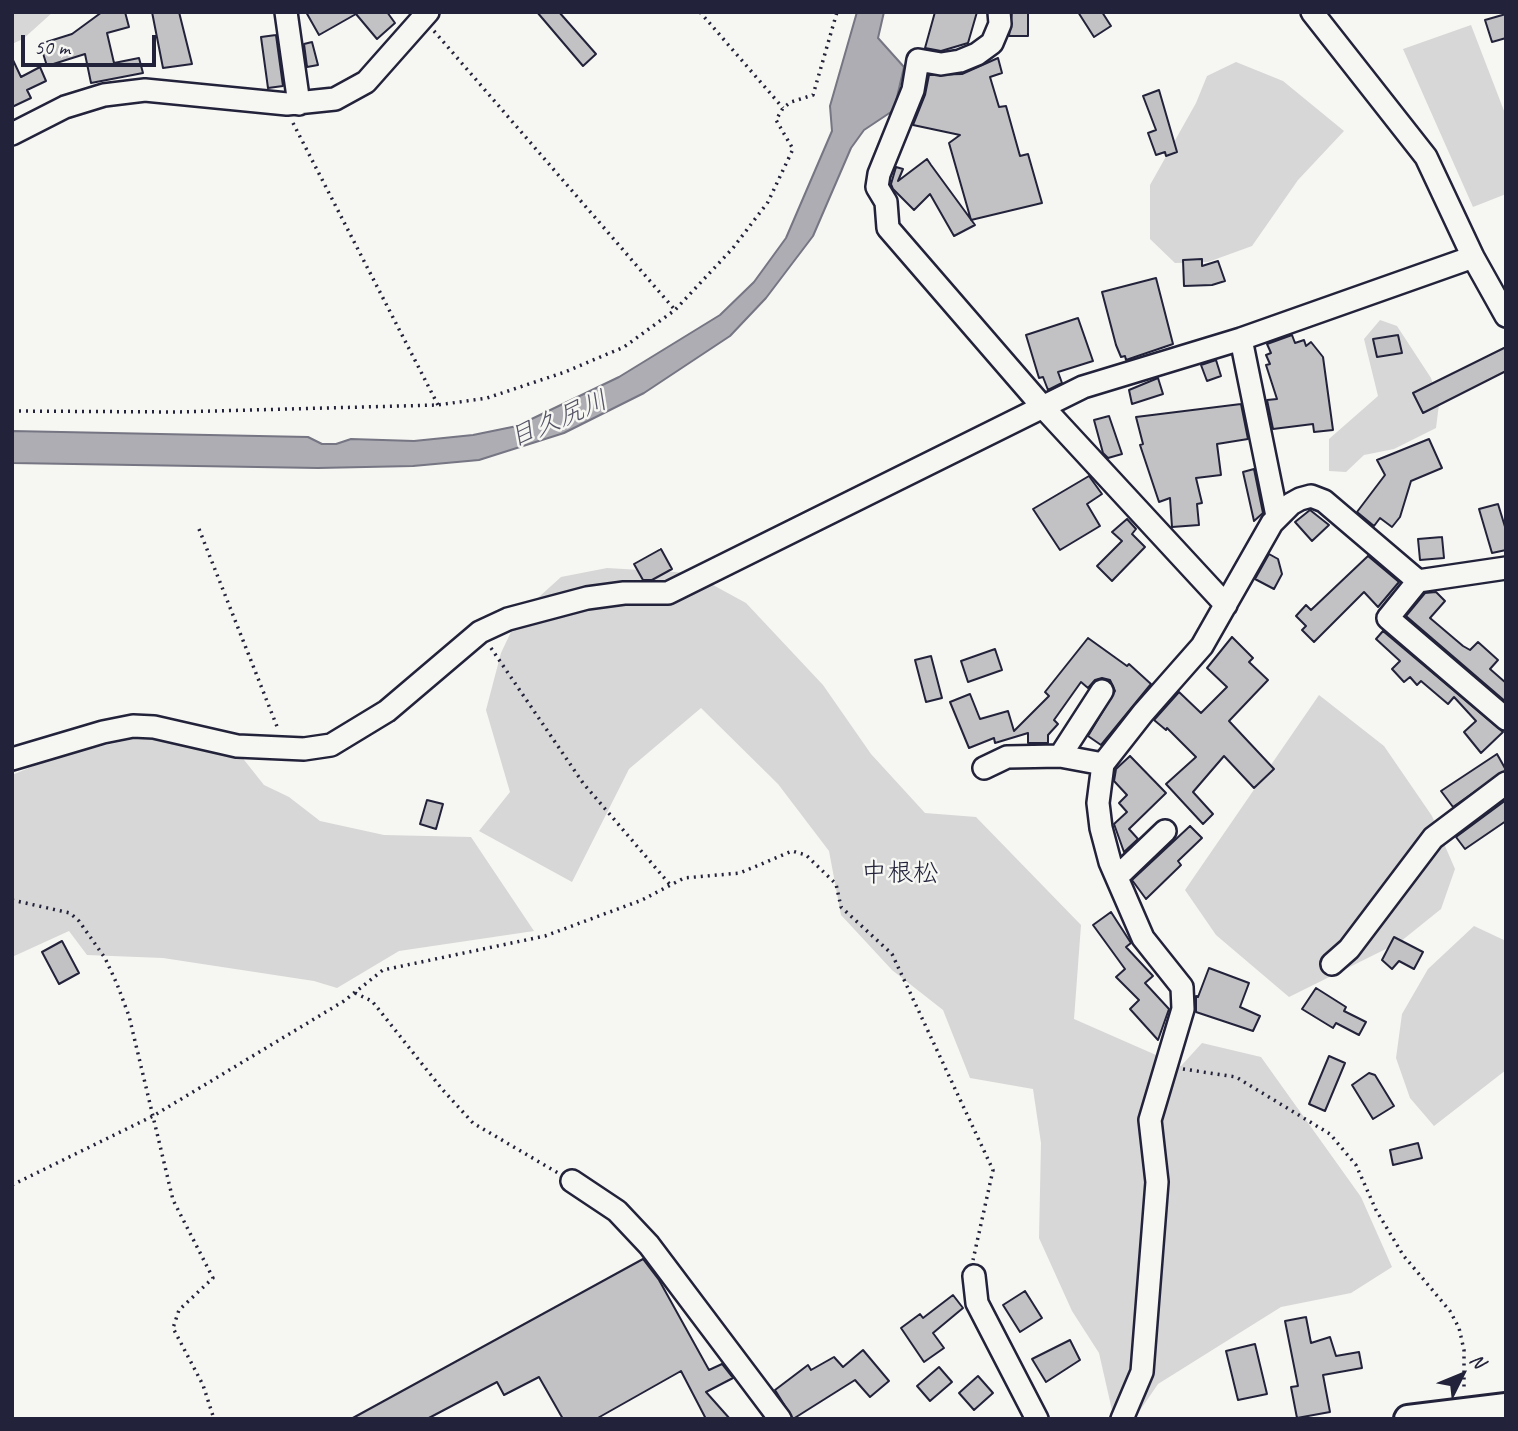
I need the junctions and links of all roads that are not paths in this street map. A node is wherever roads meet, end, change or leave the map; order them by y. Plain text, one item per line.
1 (286, 12) edge
2 (999, 12) edge
3 (1312, 12) edge
4 (425, 16) edge
5 (293, 104) junction
6 (12, 134) edge
7 (1473, 257) junction
8 (1505, 310) edge
9 (1241, 339) junction
10 (1042, 406) junction
11 (1277, 516) junction
12 (1506, 568) edge
13 (1418, 581) junction
14 (1226, 606) junction
15 (1102, 691) dead end
16 (1506, 719) edge
17 (1060, 756) junction
18 (12, 759) edge
19 (1103, 764) junction
20 (984, 768) dead end
21 (1506, 783) edge
22 (1165, 831) dead end
23 (1117, 877) junction
24 (1332, 964) dead end
25 (572, 1181) road end
26 (974, 1276) road end
27 (1505, 1411) edge
28 (780, 1419) edge
29 (1037, 1419) edge
30 (1122, 1419) edge
31 (1408, 1419) edge

1 - 5 street
2 - 10 street
3 - 7 street
4 - 5 street
5 - 6 street
7 - 8 street
7 - 9 street
9 - 10 street
9 - 11 street
10 - 14 street
10 - 18 street
11 - 13 street
11 - 14 street
12 - 13 street
13 - 16 street
14 - 19 street
15 - 17 street
17 - 19 street
17 - 20 street
19 - 23 street
21 - 24 street
22 - 23 street
23 - 30 street
25 - 28 street
26 - 29 street
27 - 31 main road

